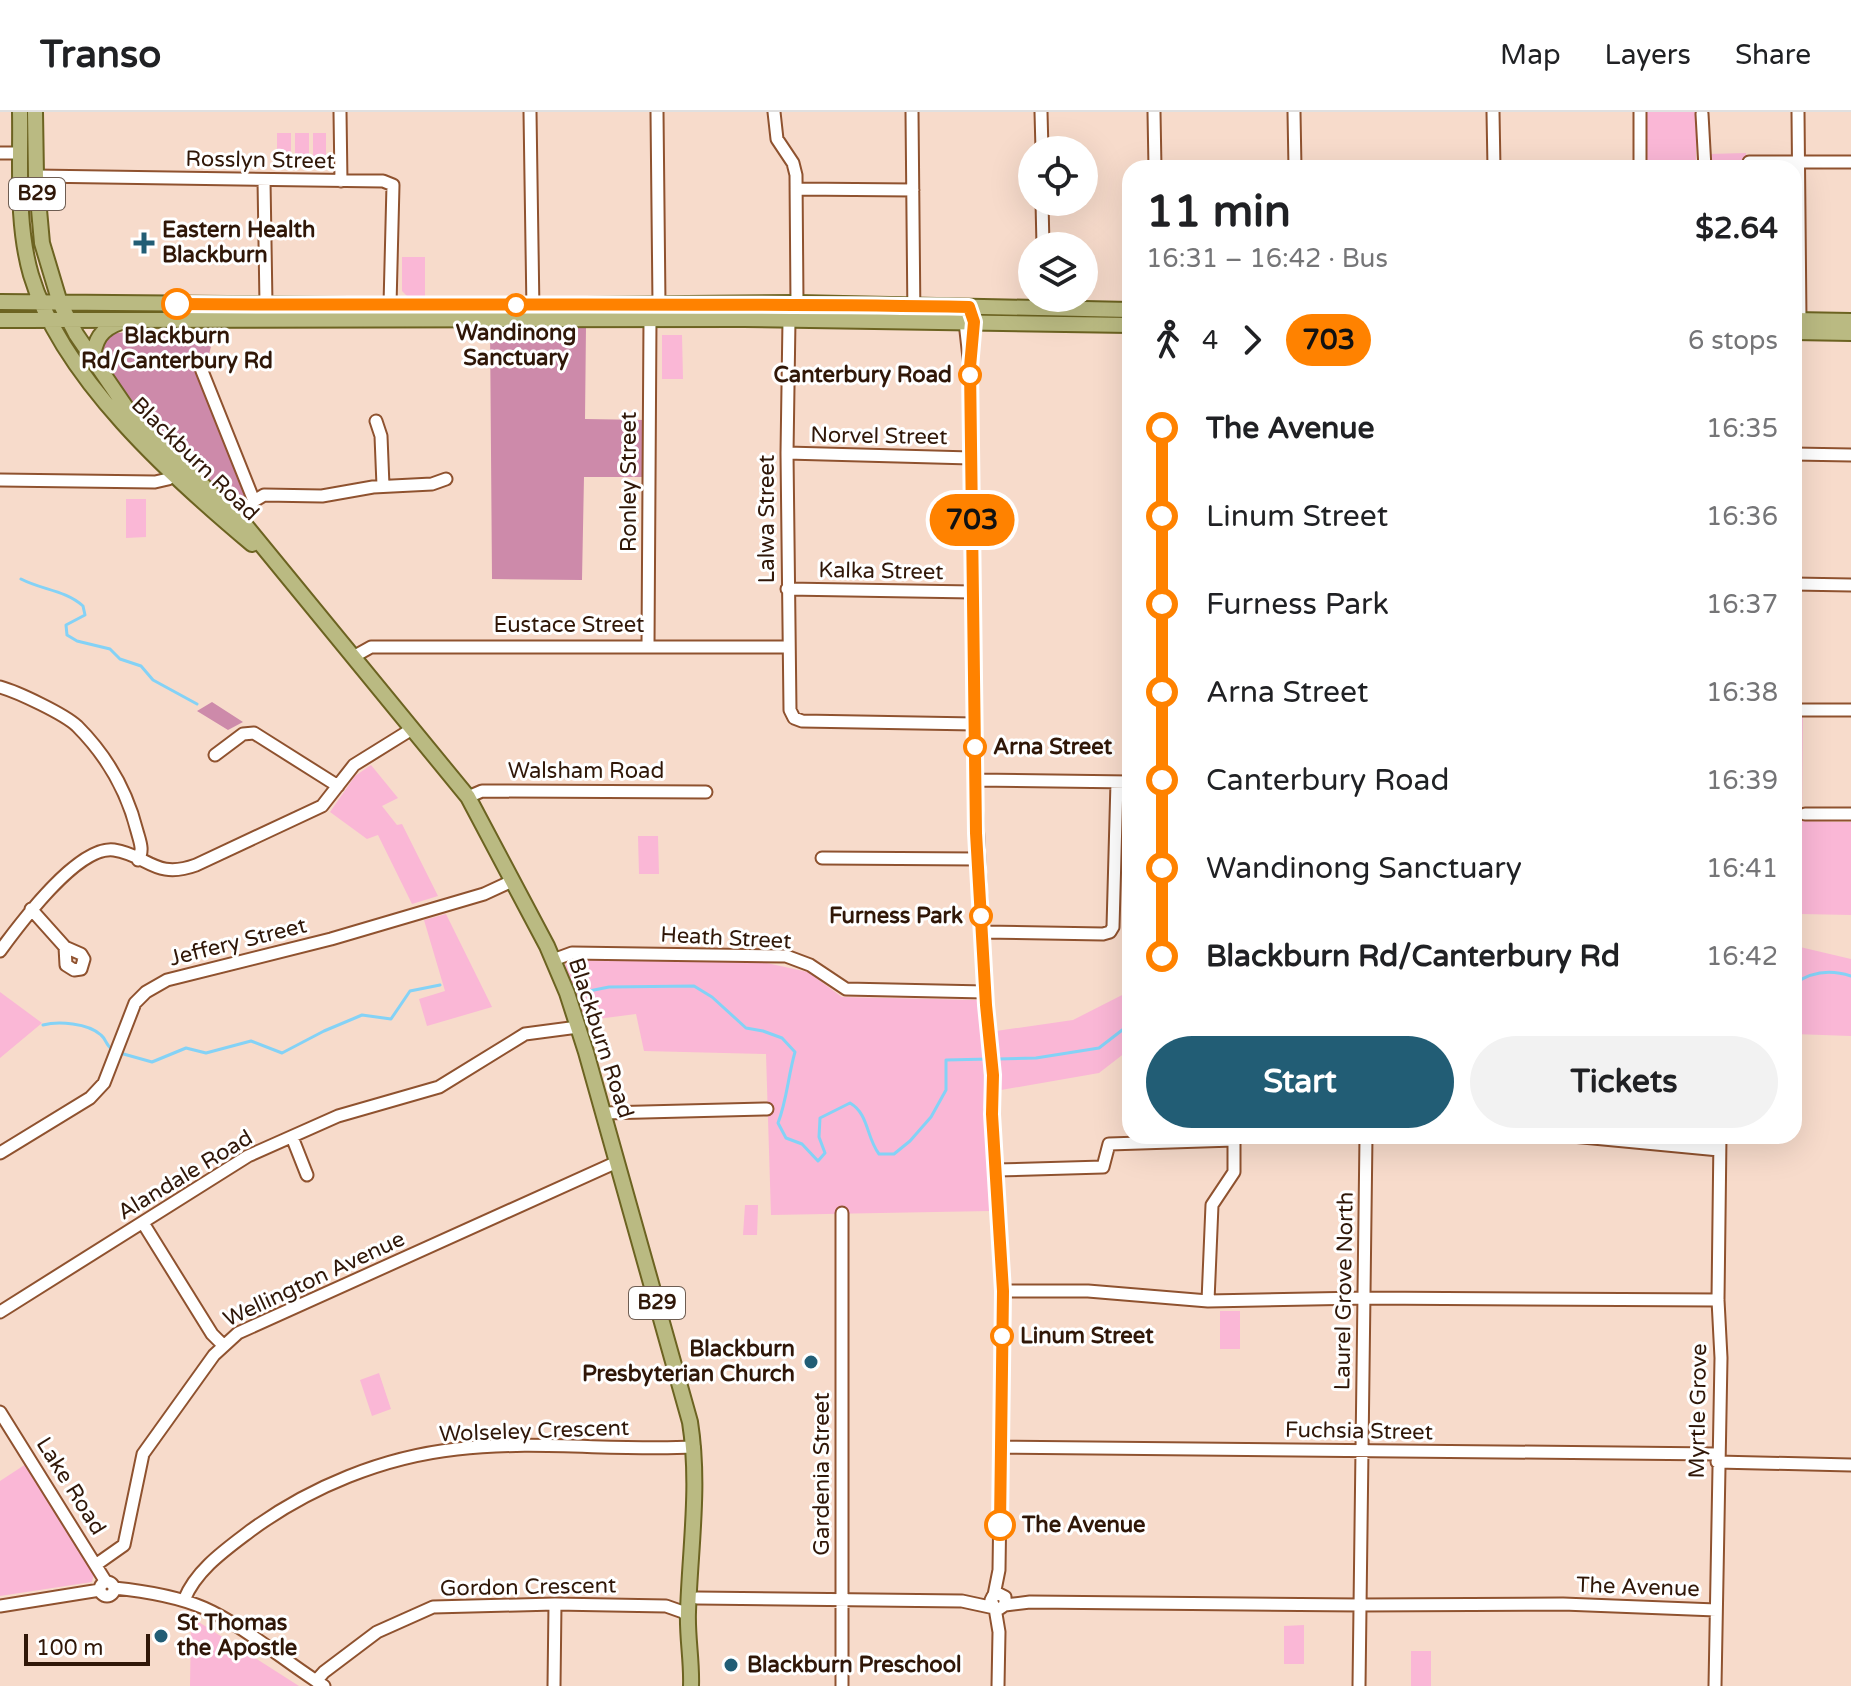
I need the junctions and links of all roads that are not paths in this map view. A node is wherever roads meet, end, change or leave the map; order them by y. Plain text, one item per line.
1 (20, 112) edge
2 (35, 112) edge
3 (340, 112) edge
4 (530, 112) edge
5 (657, 112) edge
6 (774, 112) edge
7 (912, 112) edge
8 (1041, 112) edge
9 (1154, 112) edge
10 (1294, 112) edge
11 (1493, 112) edge
12 (1640, 112) edge
13 (1798, 112) edge
14 (1702, 114) dead end
15 (1042, 136) edge
16 (0, 153) edge
17 (20, 153) junction
18 (1155, 160) edge
19 (1295, 160) edge
20 (1494, 160) edge
21 (1640, 160) edge
22 (1705, 160) edge
23 (1798, 160) edge
24 (1802, 162) edge
25 (1851, 162) edge
26 (36, 176) junction
27 (264, 180) junction
28 (341, 181) junction
29 (796, 189) junction
30 (913, 190) junction
31 (46, 261) junction
32 (31, 277) junction
33 (0, 301) edge
34 (42, 302) junction
35 (60, 303) junction
36 (797, 303) junction
37 (91, 304) junction
38 (266, 304) junction
39 (653, 309) junction
40 (396, 310) junction
41 (1098, 310) edge
42 (1122, 310) edge
43 (533, 312) junction
44 (1023, 312) edge
45 (1056, 312) edge
46 (914, 314) junction
47 (969, 317) junction
48 (0, 320) edge
49 (49, 320) junction
50 (68, 320) junction
51 (789, 320) junction
52 (125, 321) junction
53 (1851, 321) edge
54 (1122, 324) edge
55 (1802, 324) edge
56 (1802, 325) edge
57 (1851, 333) edge
58 (92, 361) junction
59 (202, 371) dead end
60 (376, 421) dead end
61 (787, 453) junction
62 (1802, 454) edge
63 (1851, 455) edge
64 (971, 458) junction
65 (178, 470) junction
66 (446, 479) dead end
67 (0, 480) edge
68 (383, 486) junction
69 (205, 487) junction
70 (254, 501) junction
71 (214, 511) junction
72 (234, 522) junction
73 (1802, 584) edge
74 (1851, 585) edge
75 (787, 589) junction
76 (973, 592) junction
77 (648, 645) junction
78 (788, 647) junction
79 (353, 657) junction
80 (0, 687) edge
81 (1802, 710) edge
82 (1851, 710) edge
83 (975, 724) junction
84 (412, 729) junction
85 (215, 755) dead end
86 (975, 780) junction
87 (1117, 782) junction
88 (1122, 782) edge
89 (338, 786) junction
90 (706, 792) dead end
91 (468, 797) junction
92 (1805, 814) dead end
93 (1851, 814) edge
94 (822, 858) dead end
95 (977, 859) junction
96 (138, 860) junction
97 (512, 881) junction
98 (31, 909) junction
99 (982, 932) junction
100 (65, 947) dead end
101 (0, 951) edge
102 (553, 960) junction
103 (985, 992) junction
104 (578, 1027) junction
105 (767, 1109) dead end
106 (604, 1113) junction
107 (292, 1137) junction
108 (1122, 1143) edge
109 (1234, 1144) edge
110 (1366, 1144) edge
111 (1656, 1144) edge
112 (1719, 1144) edge
113 (1719, 1150) junction
114 (0, 1153) edge
115 (617, 1162) junction
116 (996, 1170) junction
117 (307, 1175) dead end
118 (842, 1213) dead end
119 (143, 1223) junction
120 (1003, 1291) junction
121 (1364, 1298) junction
122 (1718, 1300) junction
123 (1208, 1301) junction
124 (0, 1312) edge
125 (223, 1345) junction
126 (0, 1412) edge
127 (694, 1447) junction
128 (1001, 1447) junction
129 (1363, 1451) junction
130 (1717, 1458) junction
131 (1851, 1465) edge
132 (97, 1564) junction
133 (106, 1587) junction
134 (184, 1600) junction
135 (843, 1600) junction
136 (999, 1601) junction
137 (690, 1602) junction
138 (555, 1604) junction
139 (1360, 1605) junction
140 (0, 1606) edge
141 (1716, 1610) junction
142 (320, 1684) edge
143 (554, 1686) edge
144 (691, 1686) edge
145 (842, 1686) edge
146 (998, 1686) edge
147 (1359, 1686) edge
148 (1715, 1686) edge

1 - 17 main road, Blackburn Road / B29
2 - 26 main road, Blackburn Road / B29
3 - 28 street
4 - 43 street
5 - 39 street, Ronley Street
6 - 29 street
7 - 30 street
8 - 15 street
9 - 18 street
10 - 19 street
11 - 20 street
12 - 21 street
13 - 23 street
14 - 22 street
16 - 17 street
17 - 32 main road, Blackburn Road / B29
24 - 25 street
26 - 27 street, Rosslyn Street
26 - 31 main road, Blackburn Road / B29
27 - 28 street, Rosslyn Street
27 - 38 street
28 - 40 street, Rosslyn Street
29 - 30 street
29 - 36 street
30 - 46 street
31 - 35 main road, Blackburn Road / B29
31 - 37 main road
32 - 33 main road
32 - 34 main road, Blackburn Road / B29
33 - 34 main road
34 - 35 main road
34 - 49 main road, Blackburn Road / B29
35 - 37 main road
35 - 50 main road, Blackburn Road / B29
36 - 39 main road
36 - 46 main road
36 - 51 street
37 - 38 main road
38 - 40 main road
39 - 43 main road
39 - 51 main road
39 - 77 street, Ronley Street
40 - 43 main road
40 - 52 main road
41 - 42 main road
44 - 47 main road
45 - 54 main road
46 - 47 main road
46 - 51 main road
47 - 64 street
48 - 49 main road
49 - 50 main road
49 - 65 main road, Blackburn Road / B29
50 - 52 main road
50 - 58 main road, Blackburn Road / B29
51 - 61 street, Lalwa Street
52 - 58 main road
53 - 55 main road
56 - 57 main road
58 - 65 main road, Blackburn Road / B29
59 - 70 street
60 - 68 street
61 - 64 street, Norvel Street
61 - 75 street, Lalwa Street
62 - 63 street
64 - 76 street
65 - 67 street
65 - 69 main road, Blackburn Road / B29
65 - 71 main road, Blackburn Road / B29
66 - 68 street
68 - 70 street
69 - 71 main road
69 - 72 main road, Blackburn Road / B29
70 - 72 street
71 - 72 main road, Blackburn Road / B29
72 - 79 main road, Blackburn Road / B29
73 - 74 street
75 - 76 street, Kalka Street
75 - 78 street, Lalwa Street
76 - 83 street
77 - 78 street, Eustace Street
77 - 79 street, Eustace Street
78 - 83 street, Lalwa Street
79 - 84 main road, Blackburn Road / B29
80 - 96 street
81 - 82 street
83 - 86 street
84 - 89 street
84 - 91 main road, Blackburn Road / B29
85 - 89 street
86 - 87 street
86 - 95 street
87 - 88 street
87 - 99 street
89 - 96 street
90 - 91 street, Walsham Road
91 - 97 main road, Blackburn Road / B29
92 - 93 street
94 - 95 street
95 - 99 street
96 - 98 street
97 - 102 main road, Blackburn Road / B29
97 - 114 street, Jeffery Street
98 - 100 street
98 - 101 street
99 - 103 street
102 - 103 street, Heath Street
102 - 104 main road, Blackburn Road / B29
103 - 116 street
104 - 106 main road, Blackburn Road / B29
104 - 107 street, Alandale Road
105 - 106 street
106 - 115 main road, Blackburn Road / B29
107 - 117 street
107 - 119 street, Alandale Road
108 - 116 street
109 - 123 street
110 - 121 street, Laurel Grove North
111 - 113 street
112 - 113 street, Myrtle Grove
113 - 122 street, Myrtle Grove
115 - 125 street, Wellington Avenue
115 - 127 main road, Blackburn Road / B29
116 - 120 street
118 - 135 street, Gardenia Street
119 - 124 street, Alandale Road
119 - 125 street
120 - 123 street
120 - 128 street
121 - 122 street
121 - 123 street
121 - 129 street, Laurel Grove North
122 - 130 street, Myrtle Grove
125 - 132 street, Wellington Avenue
126 - 132 street, Lake Road
127 - 134 street, Wolseley Crescent
127 - 137 main road, Blackburn Road / B29
128 - 129 street, Fuchsia Street
128 - 136 street
129 - 130 street, Fuchsia Street
129 - 139 street, Laurel Grove North
130 - 131 street, Fuchsia Street
130 - 141 street, Myrtle Grove
132 - 133 street, Lake Road
133 - 134 street
133 - 140 street
134 - 142 street
135 - 136 street, The Avenue
135 - 137 street, The Avenue
135 - 145 street, Gardenia Street
136 - 139 street, The Avenue
136 - 146 street
137 - 138 street, Gordon Crescent
137 - 144 main road, Blackburn Road / B29
138 - 142 street, Gordon Crescent
138 - 143 street
139 - 141 street, The Avenue
139 - 147 street, Laurel Grove North
141 - 148 street, Myrtle Grove

